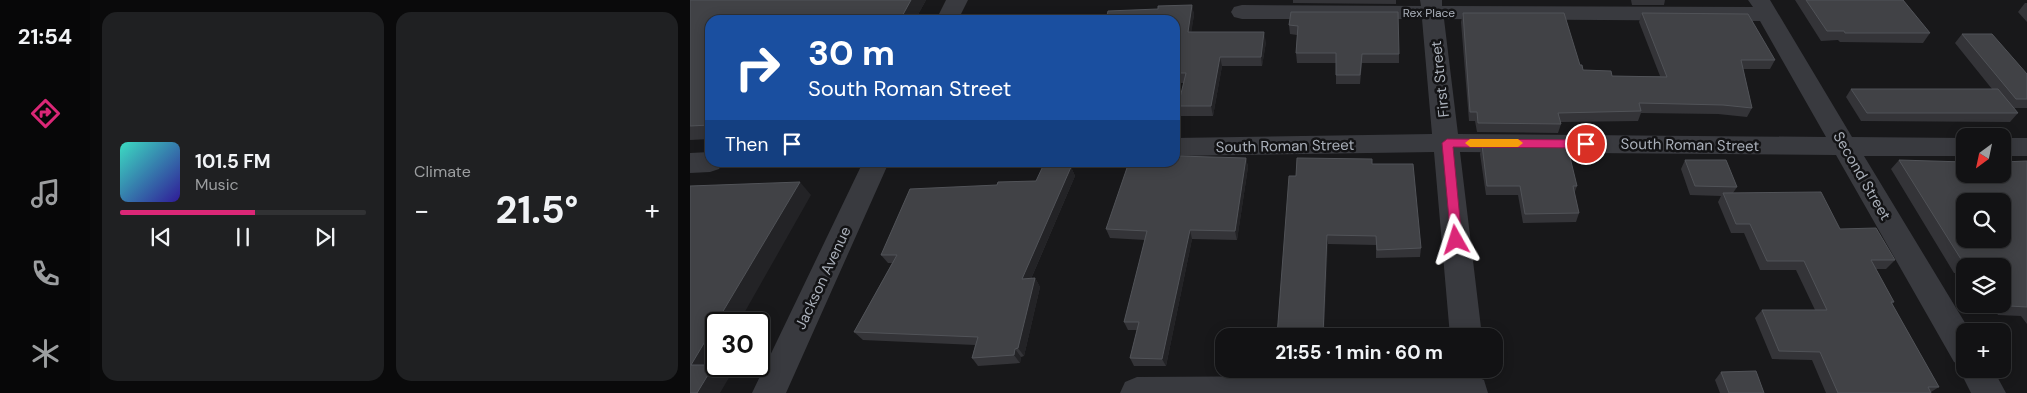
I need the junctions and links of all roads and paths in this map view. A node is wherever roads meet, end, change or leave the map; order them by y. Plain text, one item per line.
1 (957, 0) edge
2 (1432, 7) edge
3 (1763, 7) edge
4 (1242, 12) dead end
5 (950, 15) edge
6 (1447, 143) junction
7 (1844, 147) junction
8 (1956, 147) edge
9 (2011, 147) edge
10 (2027, 147) edge
11 (1180, 148) edge
12 (705, 162) edge
13 (690, 163) edge
14 (874, 167) edge
15 (1465, 328) edge
16 (1956, 337) edge
17 (1980, 378) edge
18 (1471, 384) edge
19 (769, 393) edge
20 (1137, 393) edge
21 (1989, 393) edge

1 - 5 street
2 - 3 street, Rex Place
2 - 4 street, Rex Place
2 - 6 street, First Street
3 - 7 street, Second Street
6 - 7 street, South Roman Street
6 - 11 street, South Roman Street
6 - 15 street, First Street
7 - 8 street, South Roman Street
7 - 16 street, Second Street
9 - 10 street
12 - 13 street
14 - 19 street, Jackson Avenue
17 - 21 street
18 - 20 street

